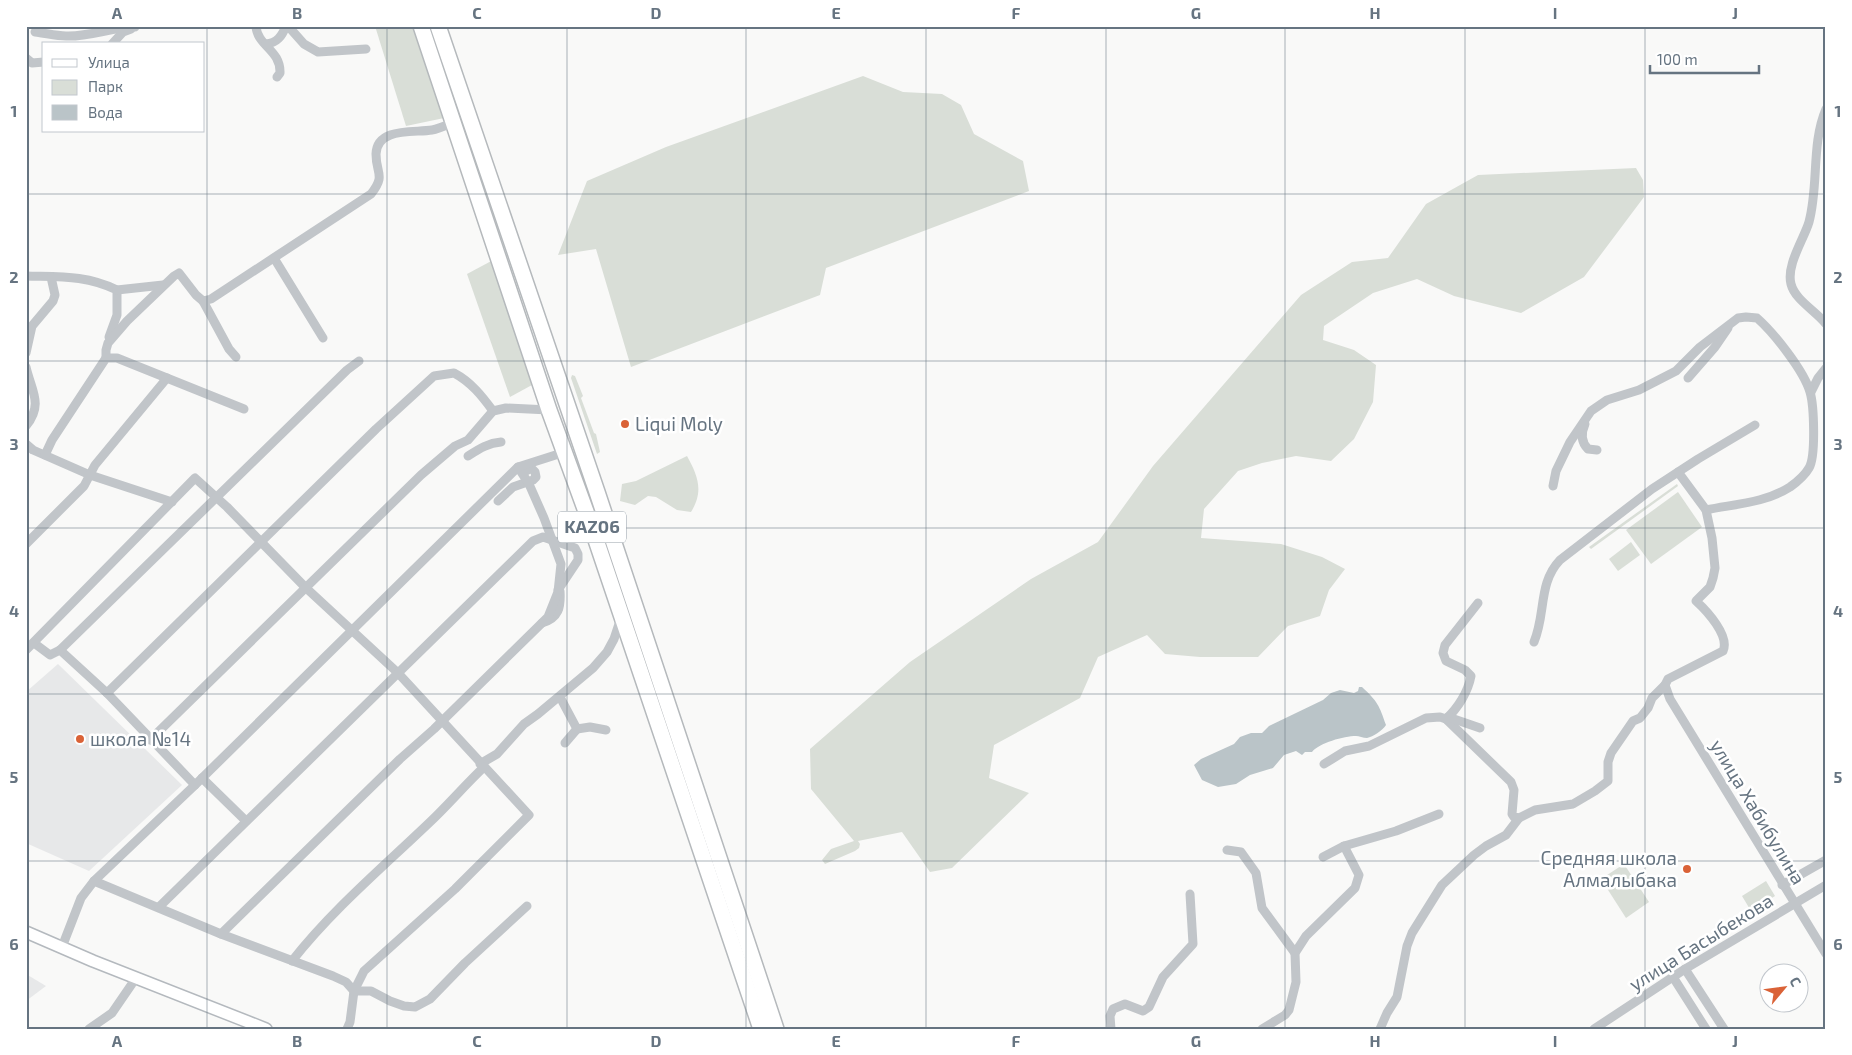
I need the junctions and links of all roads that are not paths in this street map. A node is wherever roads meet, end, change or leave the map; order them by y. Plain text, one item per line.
1 (256, 26) edge
2 (287, 26) edge
3 (421, 26) edge
4 (438, 26) edge
5 (137, 27) edge
6 (35, 32) dead end
7 (114, 42) edge
8 (266, 44) junction
9 (366, 49) dead end
10 (26, 58) edge
11 (42, 62) edge
12 (277, 77) dead end
13 (1826, 109) edge
14 (454, 122) junction
15 (274, 258) junction
16 (26, 276) edge
17 (51, 277) junction
18 (164, 285) junction
19 (117, 290) junction
20 (203, 301) junction
21 (1732, 322) junction
22 (1826, 324) edge
23 (323, 338) dead end
24 (108, 343) junction
25 (26, 353) edge
26 (236, 357) dead end
27 (106, 358) junction
28 (359, 361) dead end
29 (26, 367) edge
30 (1826, 368) edge
31 (167, 378) junction
32 (1688, 378) dead end
33 (1810, 392) junction
34 (244, 409) dead end
35 (549, 410) junction
36 (493, 411) junction
37 (1590, 412) junction
38 (26, 426) edge
39 (1755, 426) dead end
40 (501, 442) dead end
41 (455, 446) junction
42 (482, 447) junction
43 (28, 450) edge
44 (1597, 450) dead end
45 (565, 452) junction
46 (45, 455) junction
47 (468, 456) dead end
48 (520, 470) junction
49 (1678, 472) junction
50 (90, 475) junction
51 (528, 482) junction
52 (1553, 486) dead end
53 (216, 497) junction
54 (498, 501) dead end
55 (172, 502) junction
56 (1706, 510) junction
57 (552, 539) junction
58 (261, 542) junction
59 (26, 544) edge
60 (304, 587) junction
61 (558, 590) junction
62 (1478, 603) dead end
63 (622, 615) junction
64 (351, 632) junction
65 (1534, 642) dead end
66 (34, 643) junction
67 (26, 650) edge
68 (60, 650) junction
69 (398, 673) junction
70 (1665, 685) junction
71 (106, 693) junction
72 (560, 697) junction
73 (1447, 718) junction
74 (442, 722) junction
75 (1480, 728) dead end
76 (577, 729) junction
77 (606, 730) dead end
78 (150, 740) junction
79 (566, 743) dead end
80 (1324, 764) dead end
81 (482, 766) junction
82 (202, 778) junction
83 (195, 785) junction
84 (1439, 814) dead end
85 (1516, 816) junction
86 (246, 821) junction
87 (1344, 846) junction
88 (1227, 850) dead end
89 (1323, 857) dead end
90 (1826, 860) edge
91 (94, 882) junction
92 (1782, 885) junction
93 (1826, 885) edge
94 (1190, 894) dead end
95 (1794, 903) junction
96 (527, 906) dead end
97 (159, 907) junction
98 (26, 932) edge
99 (221, 934) junction
100 (62, 947) junction
101 (1294, 953) junction
102 (1826, 954) edge
103 (292, 961) junction
104 (1685, 969) junction
105 (1673, 977) junction
106 (136, 978) junction
107 (354, 991) junction
108 (1707, 1003) junction
109 (1695, 1011) junction
110 (91, 1028) edge
111 (266, 1029) edge
112 (347, 1029) edge
113 (761, 1029) edge
114 (776, 1029) edge
115 (1111, 1029) edge
116 (1262, 1029) edge
117 (1380, 1029) edge
118 (1594, 1029) edge
119 (1706, 1029) edge
120 (1724, 1029) edge

1 - 8 street
2 - 8 street
2 - 9 street
3 - 14 highway, KАZ06
4 - 114 highway, KАZ06
5 - 6 street
5 - 7 street
8 - 12 street
10 - 11 street
13 - 22 street
14 - 15 street
14 - 35 highway, KАZ06
15 - 20 street
15 - 23 street
16 - 17 street
17 - 19 street
17 - 25 street
18 - 19 street
18 - 20 street
18 - 24 street
19 - 24 street
20 - 26 street
21 - 32 street
21 - 33 street
21 - 37 street
24 - 27 street
27 - 31 street
27 - 46 street
28 - 53 street
29 - 38 street
30 - 33 street
31 - 34 street
31 - 50 street
33 - 56 street
35 - 36 street
35 - 45 highway, KАZ06
36 - 41 street
36 - 58 street
37 - 44 street
37 - 52 street
39 - 49 street
40 - 42 street
41 - 42 street
41 - 60 street
42 - 47 street
43 - 46 street
45 - 48 street
45 - 63 highway, KАZ06
46 - 50 street
48 - 51 street
48 - 64 street
49 - 56 street
49 - 65 street
50 - 55 street
50 - 59 street
51 - 54 street
51 - 57 street
53 - 55 street
53 - 58 street
53 - 68 street
55 - 66 street
56 - 70 street
57 - 61 street
57 - 61 street
57 - 69 street
58 - 60 street
58 - 71 street
60 - 64 street
60 - 78 street
61 - 74 street
62 - 73 street
63 - 72 street
63 - 113 highway, KАZ06
64 - 69 street
64 - 82 street
66 - 67 street
66 - 68 street
68 - 71 street
69 - 74 street
69 - 86 street
70 - 85 street
70 - 92 street, улица Хабибулина
71 - 78 street
72 - 76 street
72 - 81 street
73 - 75 street
73 - 80 street
73 - 85 street
74 - 81 street
74 - 99 street
76 - 77 street
76 - 79 street
78 - 83 street
81 - 103 street
81 - 107 street
82 - 83 street
82 - 86 street
83 - 91 street
84 - 87 street
85 - 117 street
86 - 97 street
87 - 89 street
87 - 101 street
88 - 101 street
90 - 92 street, улица Басыбекова
91 - 97 street
91 - 100 street
92 - 95 street, улица Хабибулина
93 - 95 street, улица Басыбекова
94 - 115 street
95 - 102 street, улица Хабибулина
95 - 104 street, улица Басыбекова
96 - 107 street
97 - 99 street
98 - 100 main road
99 - 103 street
100 - 106 main road
101 - 116 street
103 - 107 street
104 - 105 street, улица Басыбекова
104 - 108 street
105 - 109 street
105 - 118 street, улица Басыбекова
106 - 110 street
106 - 111 main road
107 - 112 street
108 - 109 street
108 - 120 street
109 - 119 street

